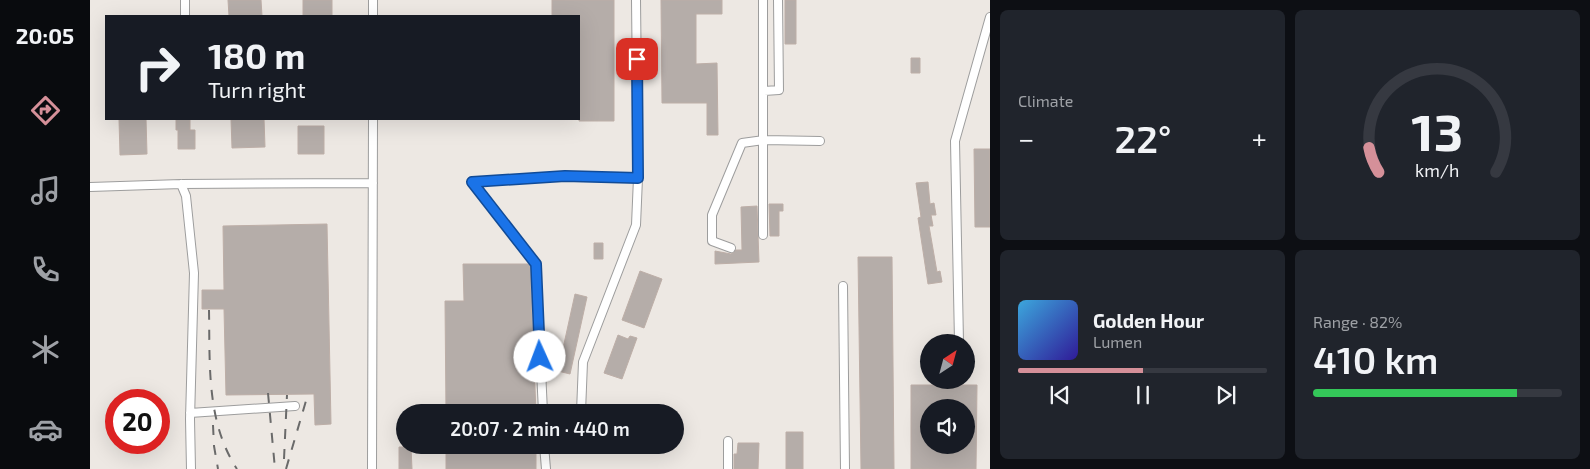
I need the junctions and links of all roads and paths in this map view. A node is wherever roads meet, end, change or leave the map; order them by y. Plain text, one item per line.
1 (185, 0) edge
2 (373, 0) edge
3 (636, 0) edge
4 (763, 0) edge
5 (778, 0) edge
6 (185, 15) edge
7 (373, 15) edge
8 (990, 17) edge
9 (764, 91) junction
10 (373, 120) edge
11 (764, 140) junction
12 (820, 141) dead end
13 (638, 178) junction
14 (372, 183) junction
15 (182, 184) junction
16 (90, 187) edge
17 (763, 235) dead end
18 (731, 248) dead end
19 (842, 286) dead end
20 (959, 334) edge
21 (543, 404) edge
22 (581, 404) edge
23 (295, 406) dead end
24 (190, 413) junction
25 (728, 441) dead end
26 (545, 454) edge
27 (191, 469) edge
28 (372, 469) edge
29 (546, 469) edge
30 (728, 469) edge
31 (845, 469) edge

1 - 6 street
2 - 7 street
3 - 13 street
4 - 9 street
5 - 9 street
8 - 20 street
9 - 11 street
10 - 14 street
11 - 12 street
11 - 17 street
11 - 18 street
13 - 21 street
13 - 22 street
14 - 15 street
14 - 28 street
15 - 16 street
15 - 24 street
19 - 31 street
23 - 24 street
24 - 27 street
25 - 30 street
26 - 29 street

